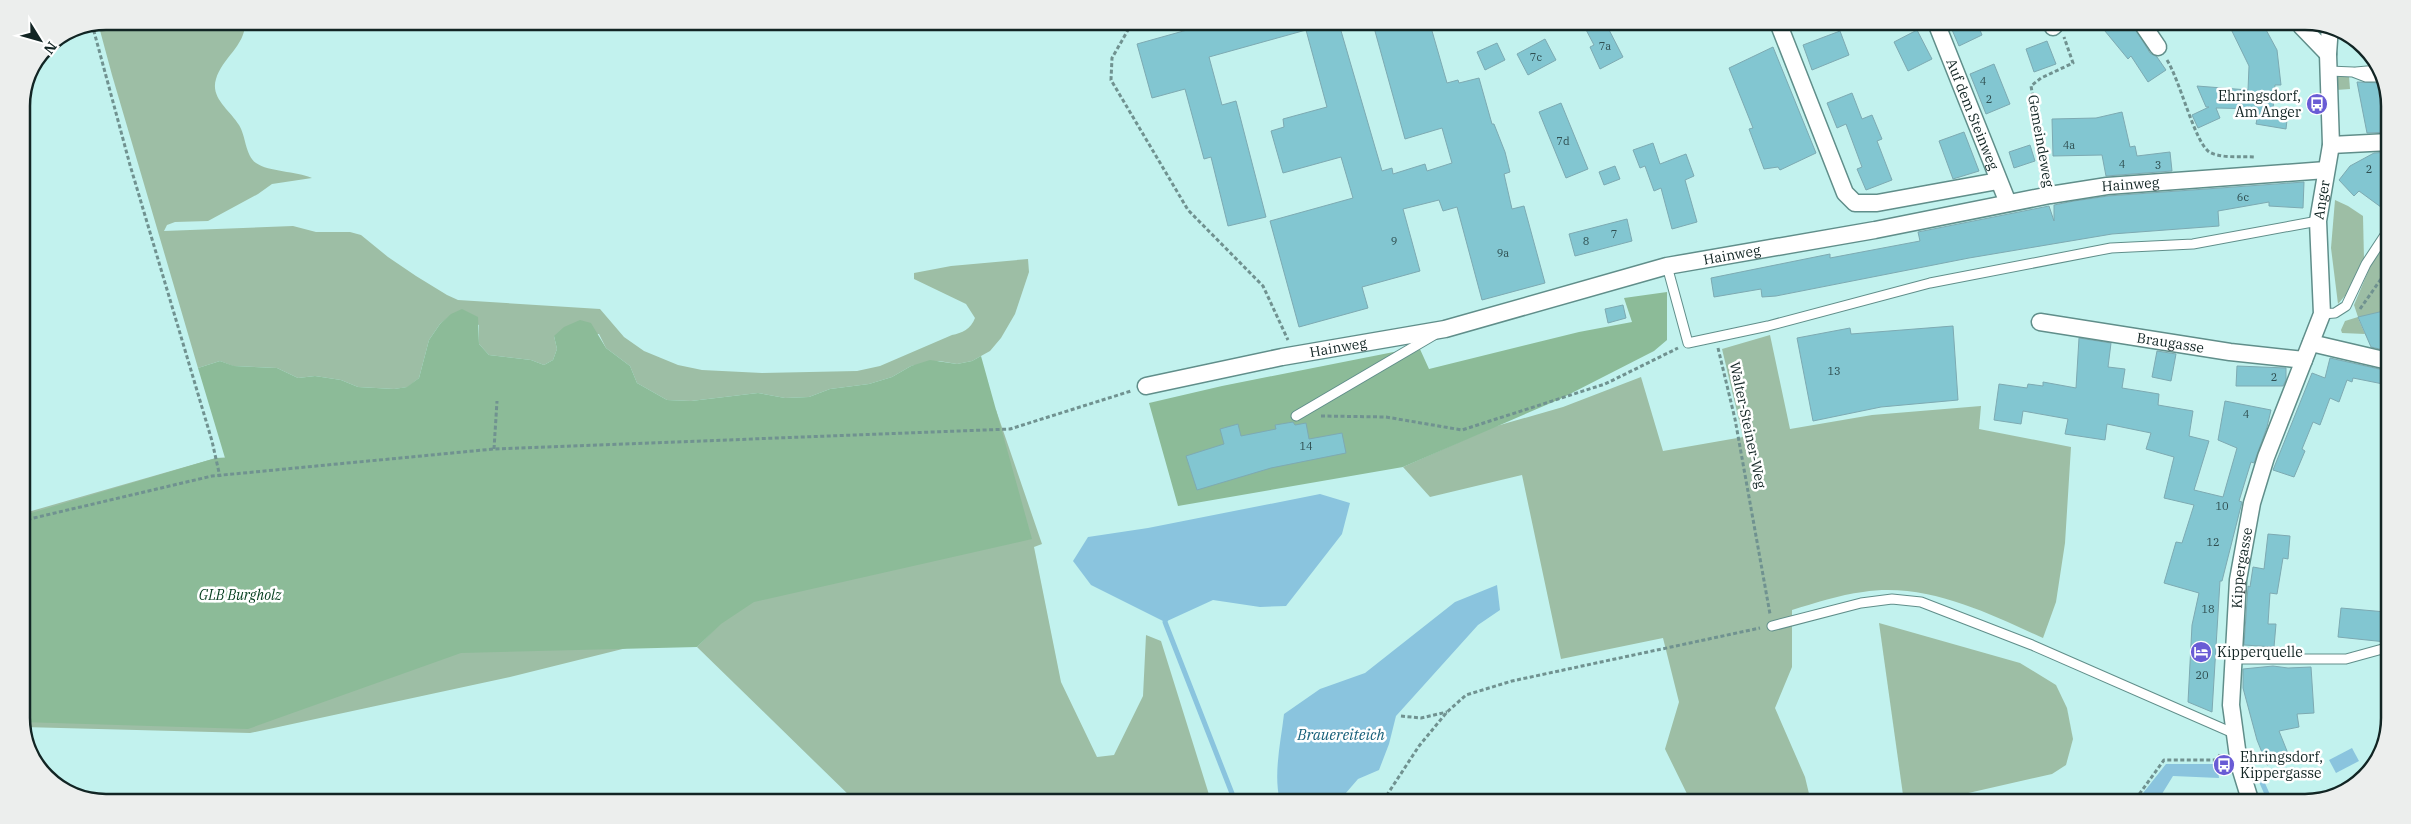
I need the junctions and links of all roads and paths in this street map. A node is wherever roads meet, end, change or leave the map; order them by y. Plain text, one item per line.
1 (1128, 30) edge
2 (1781, 30) edge
3 (1939, 30) edge
4 (2058, 30) edge
5 (2146, 30) edge
6 (2304, 30) edge
7 (94, 31) edge
8 (2330, 34) edge
9 (2158, 47) joint
10 (2328, 63) junction
11 (2371, 71) edge
12 (2353, 72) junction
13 (2375, 78) edge
14 (2381, 142) edge
15 (2331, 145) junction
16 (2326, 170) junction
17 (2273, 174) junction
18 (1998, 181) junction
19 (2050, 195) junction
20 (2008, 203) junction
21 (2318, 222) junction
22 (2381, 241) edge
23 (1667, 266) junction
24 (2381, 279) edge
25 (2340, 310) junction
26 (2322, 314) junction
27 (2040, 322) dead end
28 (1445, 328) junction
29 (1716, 338) junction
30 (1688, 343) junction
31 (2311, 343) junction
32 (1295, 355) junction
33 (2381, 359) edge
34 (2304, 360) junction
35 (1146, 386) joint
36 (497, 401) dead end
37 (1296, 416) joint
38 (494, 449) junction
39 (220, 477) junction
40 (30, 519) edge
41 (1772, 626) junction
42 (2381, 649) edge
43 (2232, 659) junction
44 (1448, 712) junction
45 (1401, 716) dead end
46 (2233, 733) junction
47 (1388, 794) edge
48 (2139, 794) edge
49 (2248, 794) edge

1 - 32 path
2 - 18 street
3 - 18 street, Auf dem Steinweg
4 - 19 path, Gemeindeweg
5 - 9 street
6 - 10 street
7 - 39 path
8 - 10 street, Anger
9 - 17 path
10 - 12 lane
10 - 15 street, Anger
11 - 12 lane
12 - 13 lane
14 - 15 street
15 - 16 street, Anger
16 - 17 street, Hainweg
16 - 21 street, Anger
17 - 19 street, Hainweg
18 - 20 street, Auf dem Steinweg
19 - 20 street, Hainweg
20 - 23 street, Hainweg
21 - 26 street, Anger
21 - 29 lane
22 - 25 lane
23 - 28 street, Hainweg
23 - 30 lane
24 - 25 path
25 - 26 lane
26 - 31 street, Anger
27 - 34 street, Braugasse
28 - 32 street, Hainweg
28 - 37 lane
29 - 30 lane
29 - 41 path, Walter-Steiner-Weg
30 - 37 path
31 - 33 street
31 - 34 street, Kippergasse
32 - 35 street, Hainweg
34 - 43 street, Kippergasse
35 - 38 path
36 - 38 path
38 - 39 path
39 - 40 path
41 - 44 path
41 - 46 lane
42 - 43 lane
43 - 46 street, Kippergasse
44 - 45 path
44 - 47 path
46 - 48 path
46 - 49 street, Kippergasse

